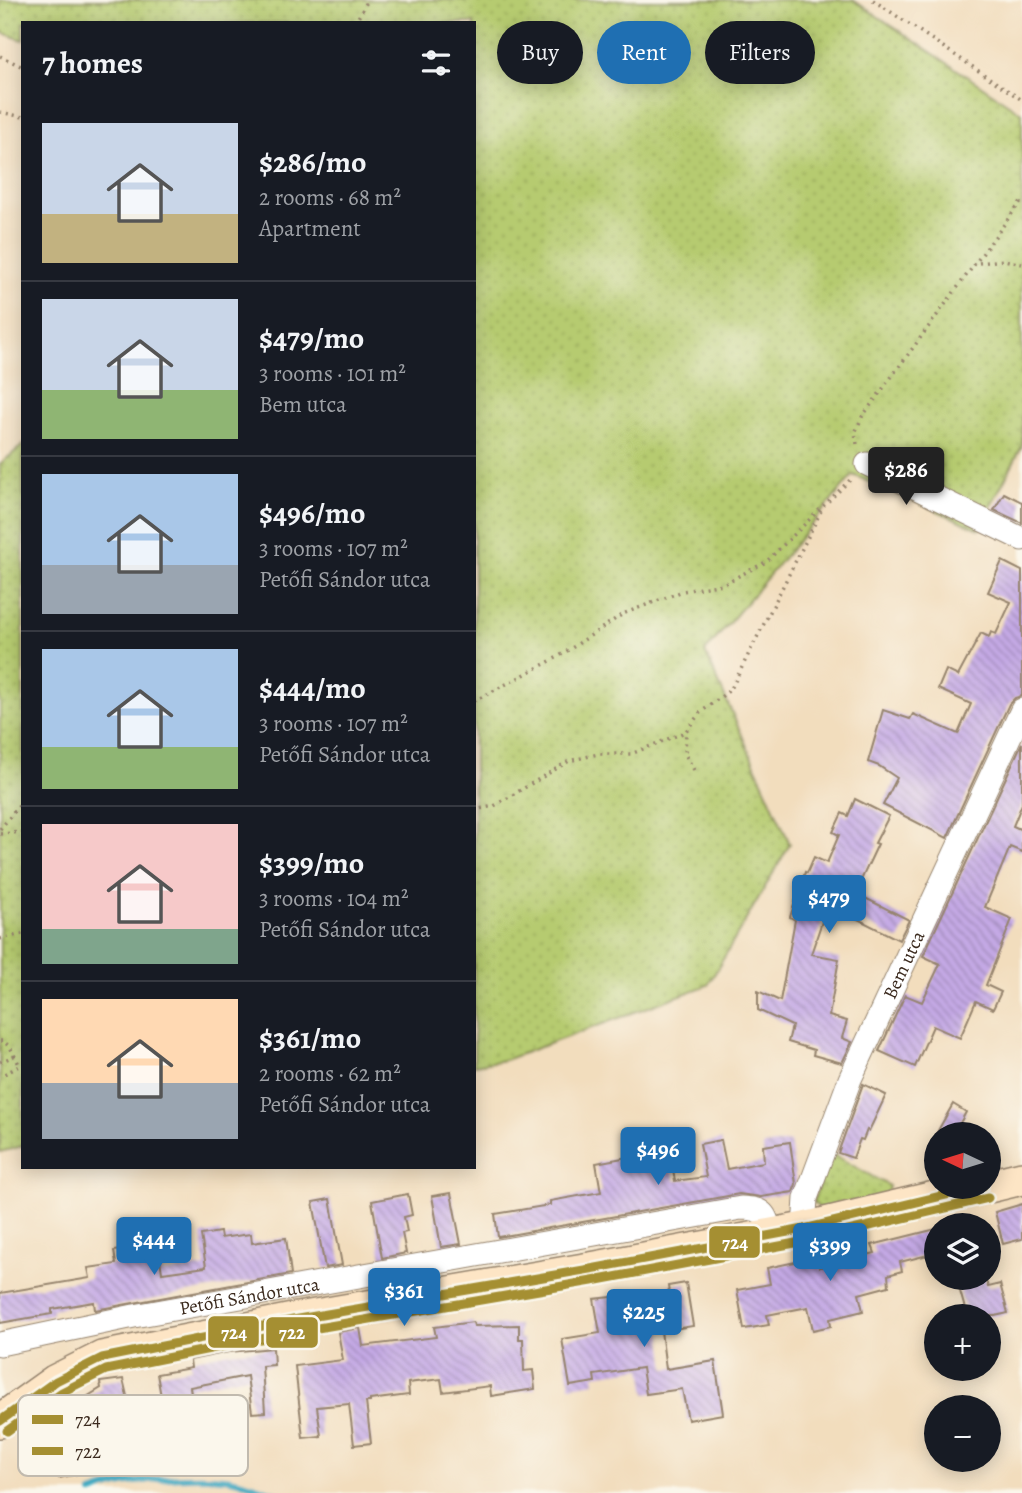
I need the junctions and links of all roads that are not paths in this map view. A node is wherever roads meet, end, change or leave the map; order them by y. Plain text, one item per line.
1 (867, 464) road end
2 (1022, 539) edge
3 (1022, 710) edge
4 (1022, 1178) edge
5 (1001, 1183) edge
6 (932, 1199) edge
7 (804, 1229) junction
8 (771, 1235) junction
9 (0, 1344) edge
10 (36, 1395) edge
11 (18, 1408) edge
12 (0, 1421) edge

1 - 2 street
3 - 7 street, Bem utca
4 - 5 main road, Petőfi Sándor utca
6 - 7 main road, Petőfi Sándor utca
7 - 8 main road, Petőfi Sándor utca
8 - 9 street, Petőfi Sándor utca
8 - 10 main road, Petőfi Sándor utca
11 - 12 main road, Petőfi Sándor utca

